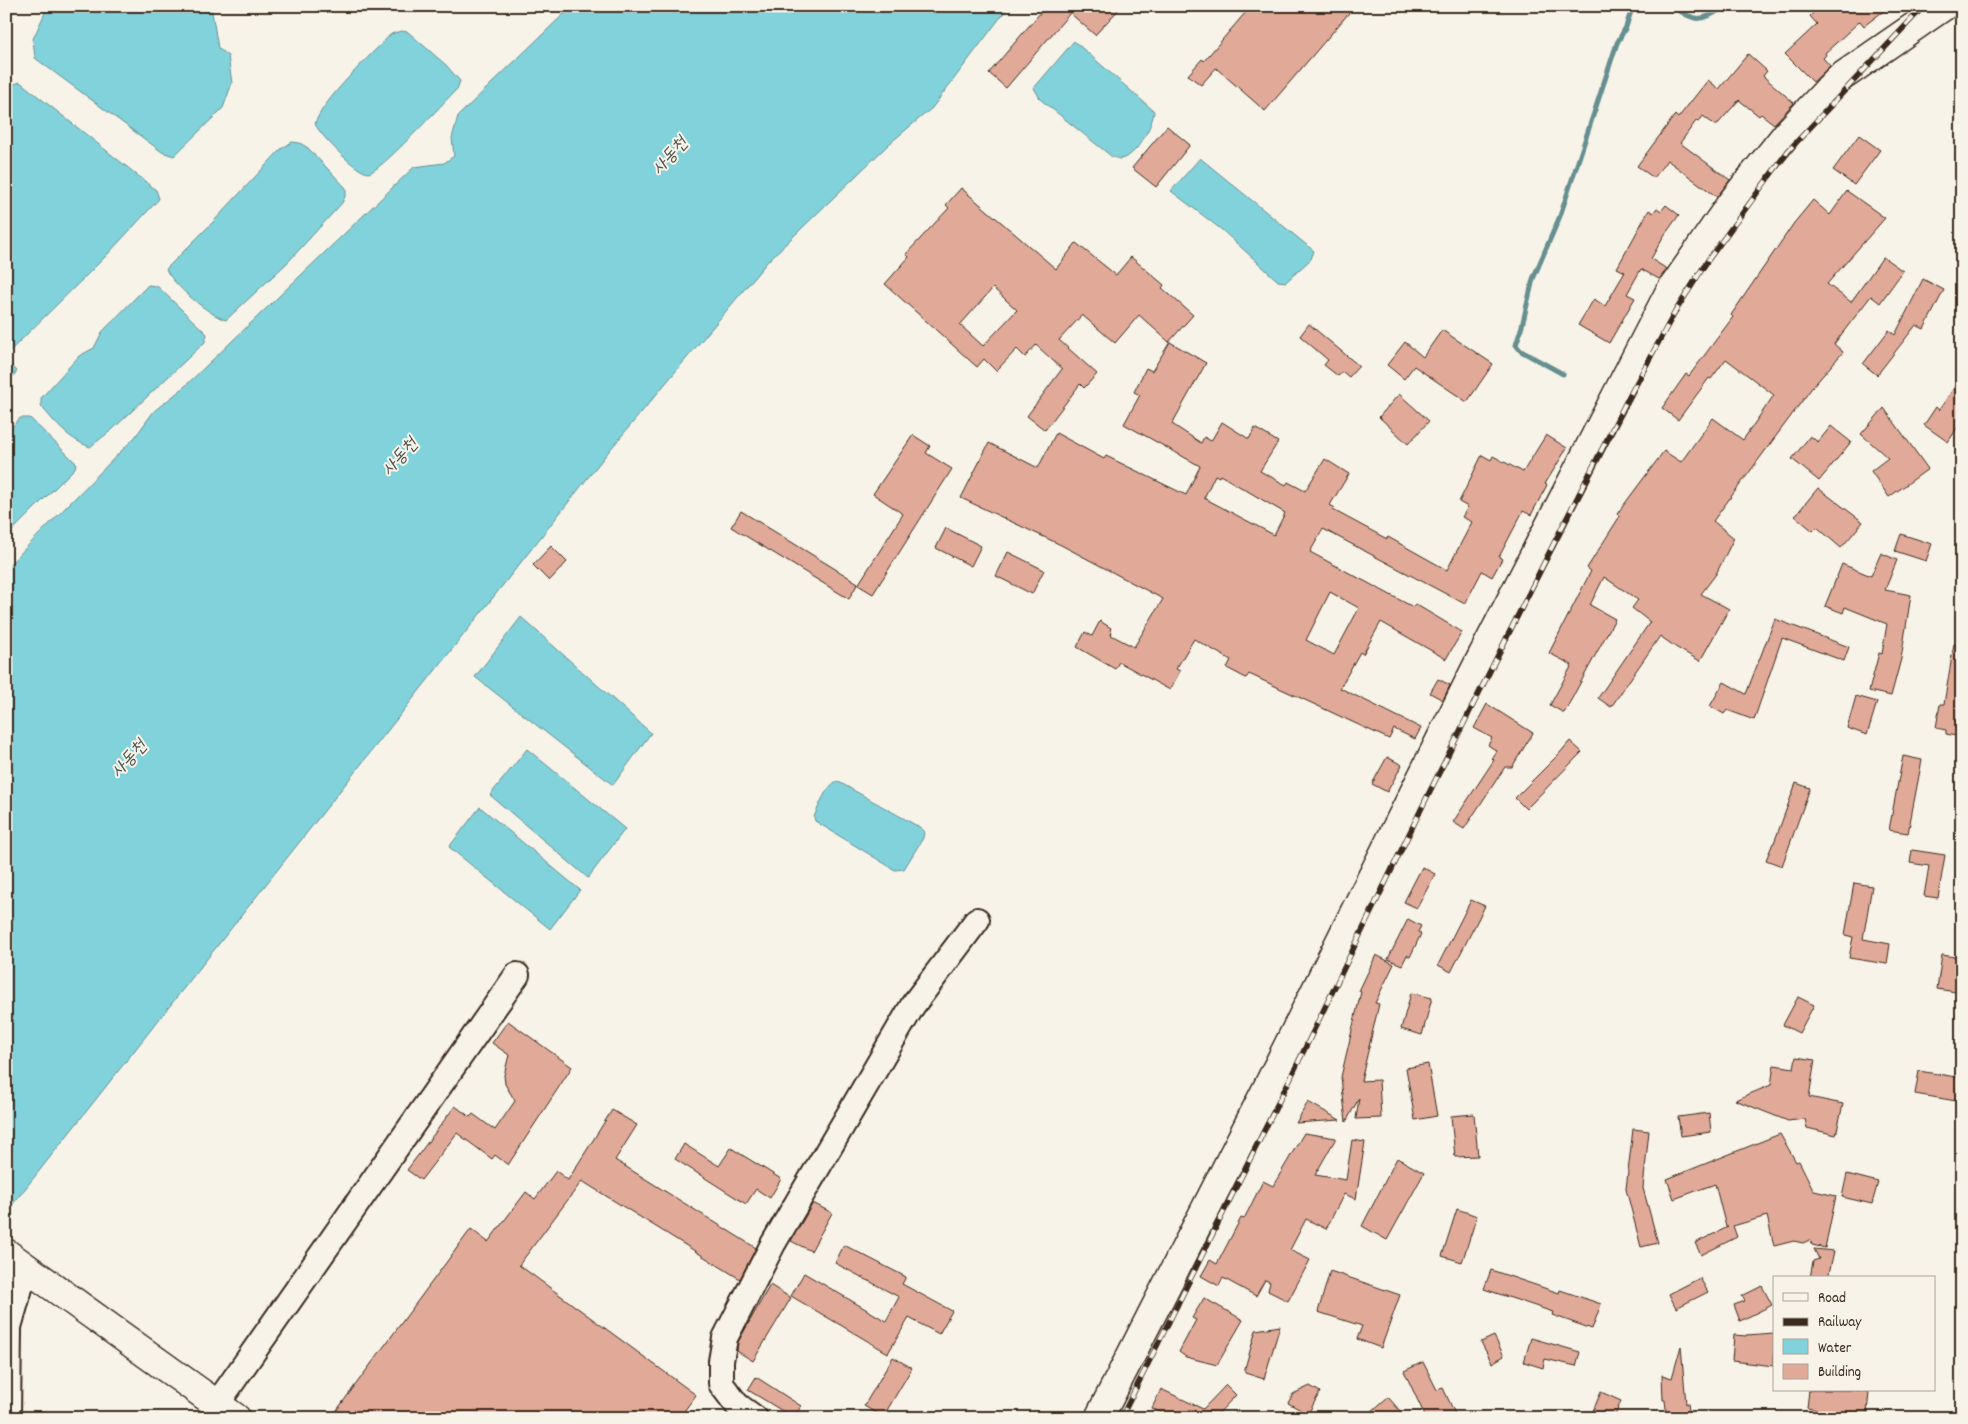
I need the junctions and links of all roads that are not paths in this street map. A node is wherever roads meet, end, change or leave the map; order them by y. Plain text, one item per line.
1 (1944, 6) edge
2 (977, 920) dead end
3 (516, 975) dead end
4 (16, 1260) edge
5 (227, 1411) edge
6 (8, 1418) edge
7 (755, 1418) edge
8 (1099, 1418) edge

1 - 8 main road
2 - 7 street
3 - 5 street
4 - 5 main road
4 - 6 street

